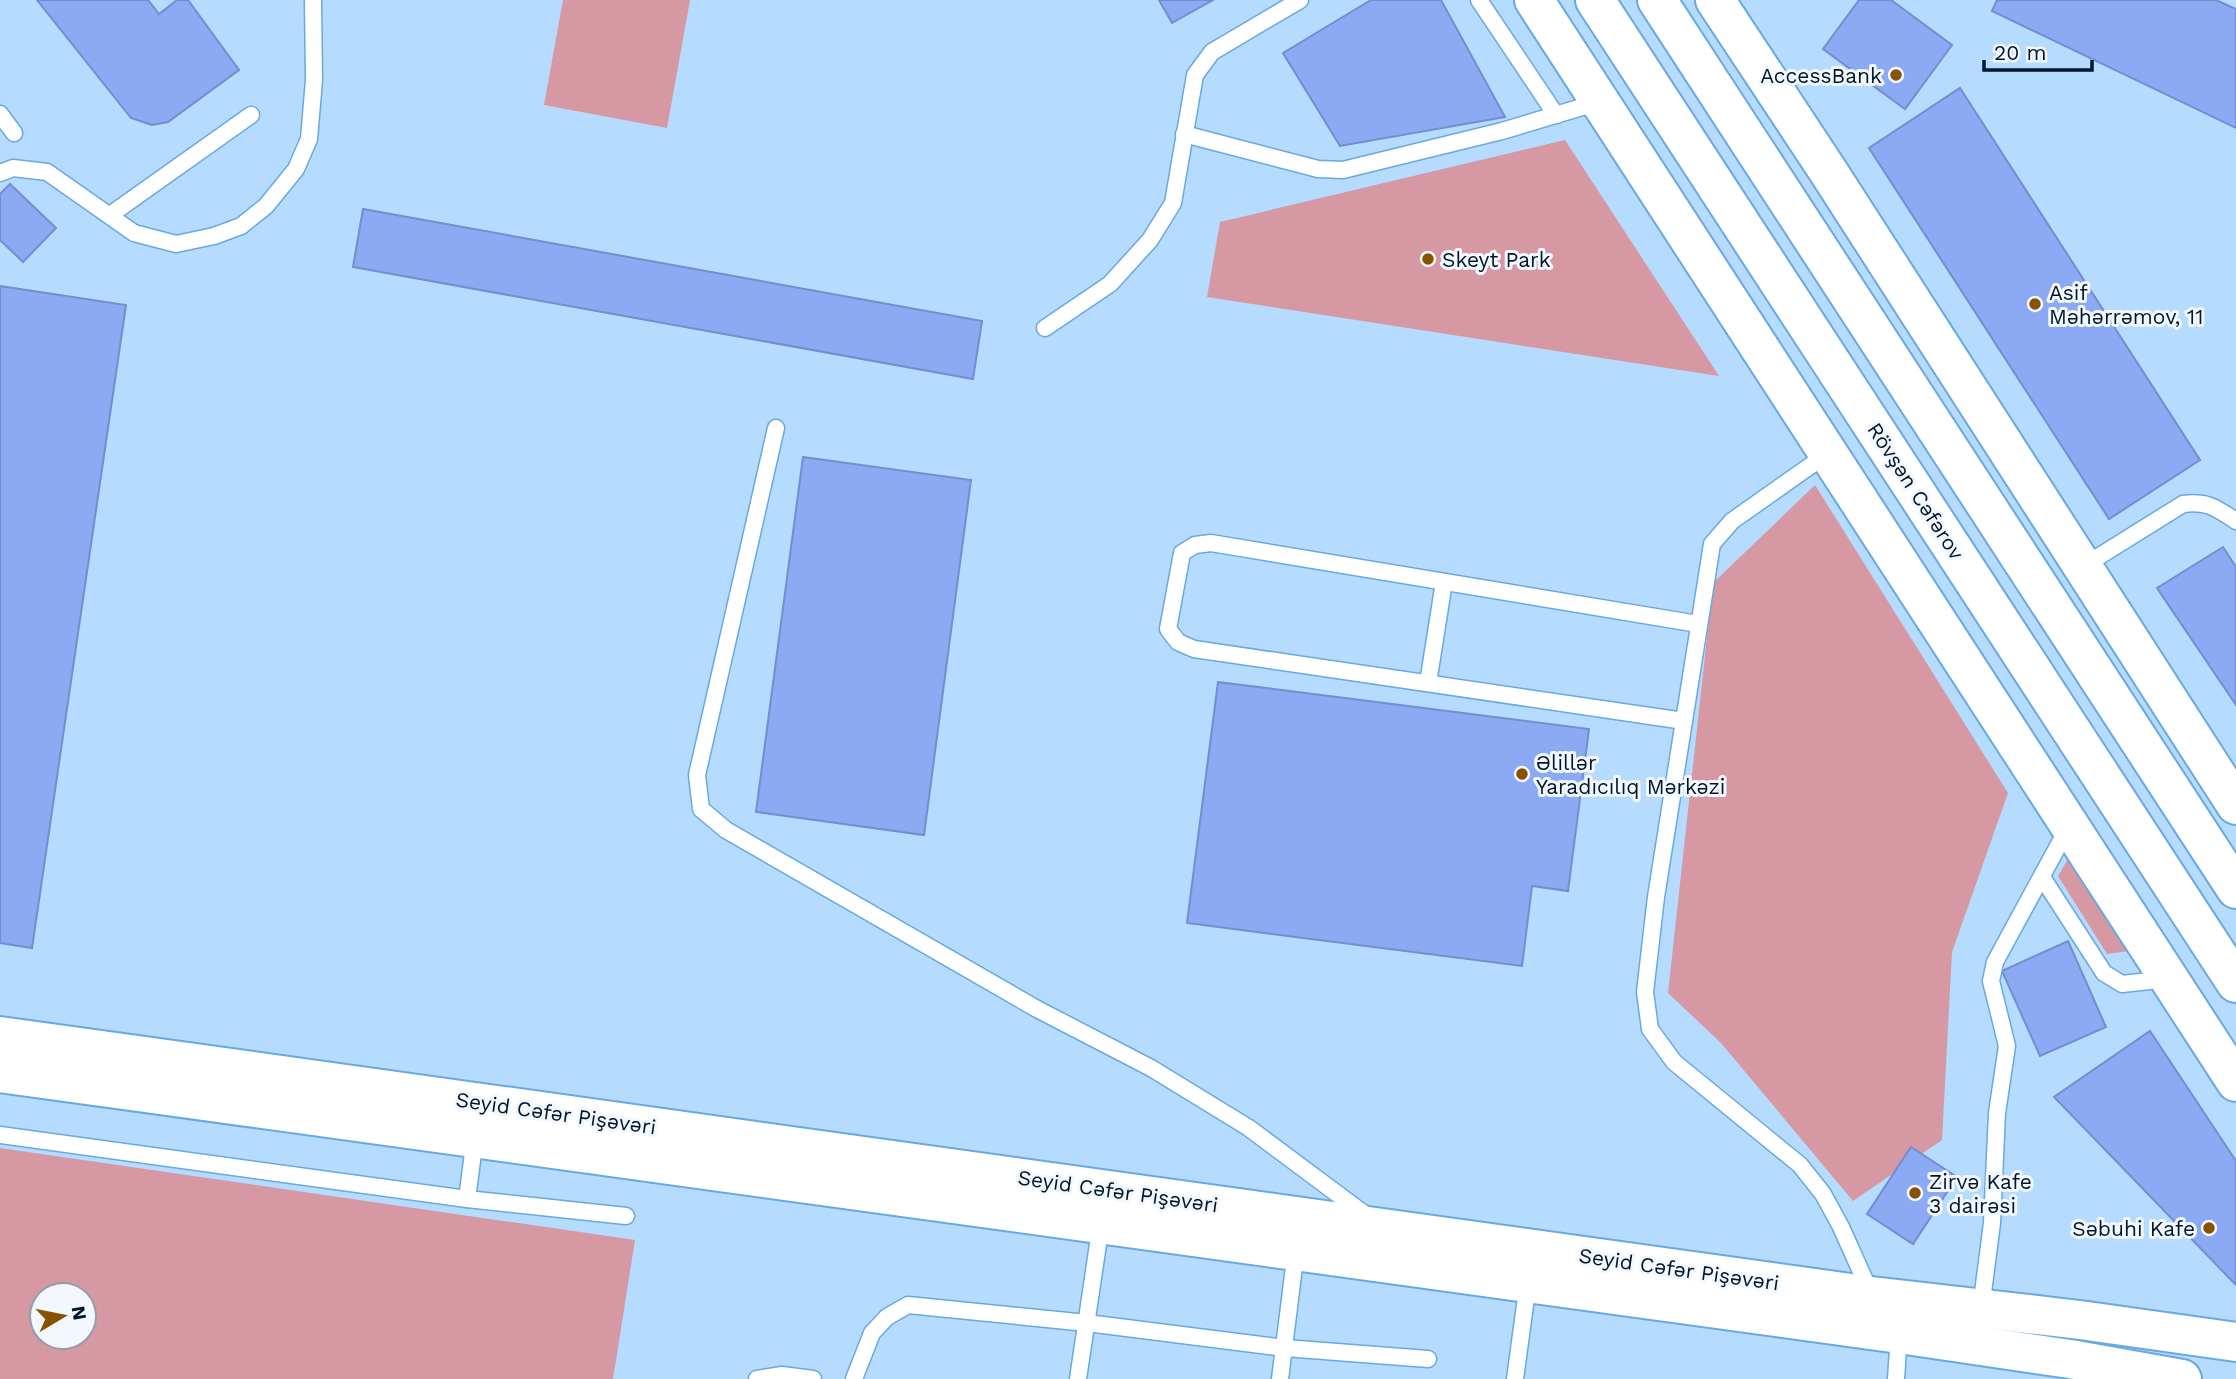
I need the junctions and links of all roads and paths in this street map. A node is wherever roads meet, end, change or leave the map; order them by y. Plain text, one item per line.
1 (313, 0) edge
2 (1300, 0) edge
3 (1479, 0) edge
4 (1534, 0) edge
5 (1595, 0) edge
6 (1657, 0) edge
7 (1715, 0) edge
8 (1600, 102) junction
9 (0, 114) edge
10 (251, 115) dead end
11 (1556, 115) junction
12 (14, 132) dead end
13 (1184, 134) junction
14 (0, 173) edge
15 (110, 215) junction
16 (1045, 328) dead end
17 (776, 428) dead end
18 (1827, 454) junction
19 (2236, 521) edge
20 (2082, 567) junction
21 (1444, 582) junction
22 (1698, 624) junction
23 (1428, 683) junction
24 (1684, 721) junction
25 (2236, 805) edge
26 (2069, 825) junction
27 (2042, 877) junction
28 (2236, 889) edge
29 (2168, 979) junction
30 (2236, 983) edge
31 (0, 1036) edge
32 (0, 1073) edge
33 (2236, 1082) edge
34 (0, 1135) edge
35 (475, 1138) junction
36 (467, 1199) junction
37 (626, 1216) dead end
38 (1101, 1224) junction
39 (1383, 1228) junction
40 (1296, 1251) junction
41 (1528, 1283) junction
42 (1872, 1296) junction
43 (1981, 1308) junction
44 (1087, 1323) junction
45 (1899, 1334) junction
46 (2236, 1342) edge
47 (1285, 1348) junction
48 (1428, 1359) dead end
49 (757, 1379) edge
50 (813, 1379) edge
51 (854, 1379) edge
52 (1078, 1379) edge
53 (1280, 1379) edge
54 (1515, 1379) edge
55 (1896, 1379) edge
56 (2182, 1379) edge

1 - 15 lane
2 - 13 lane
3 - 11 lane
4 - 8 main road
5 - 30 main road, Rövşən Cəfərov
6 - 28 main road
7 - 20 main road
8 - 11 lane
8 - 18 main road
9 - 12 lane
10 - 15 lane
11 - 13 lane
13 - 16 lane
14 - 15 lane
17 - 39 lane
18 - 22 lane
18 - 26 main road
19 - 20 lane
20 - 25 main road
21 - 22 lane
21 - 23 lane
21 - 23 lane
22 - 24 lane
23 - 24 lane
24 - 42 lane
26 - 27 lane
26 - 29 main road
27 - 29 lane
27 - 43 lane
29 - 33 main road
31 - 39 main road, Seyid Cəfər Pişəvəri
32 - 35 main road, Seyid Cəfər Pişəvəri
34 - 36 lane
35 - 36 lane
35 - 38 main road, Seyid Cəfər Pişəvəri
36 - 37 lane
38 - 40 main road, Seyid Cəfər Pişəvəri
38 - 44 lane
39 - 42 main road, Seyid Cəfər Pişəvəri
40 - 41 main road, Seyid Cəfər Pişəvəri
40 - 47 lane
41 - 45 main road, Seyid Cəfər Pişəvəri
41 - 54 lane
42 - 43 main road, Seyid Cəfər Pişəvəri
43 - 46 main road, Seyid Cəfər Pişəvəri
44 - 47 lane
44 - 51 lane
44 - 52 lane
45 - 55 lane
45 - 56 main road, Seyid Cəfər Pişəvəri
47 - 48 lane
47 - 53 lane
49 - 50 lane

